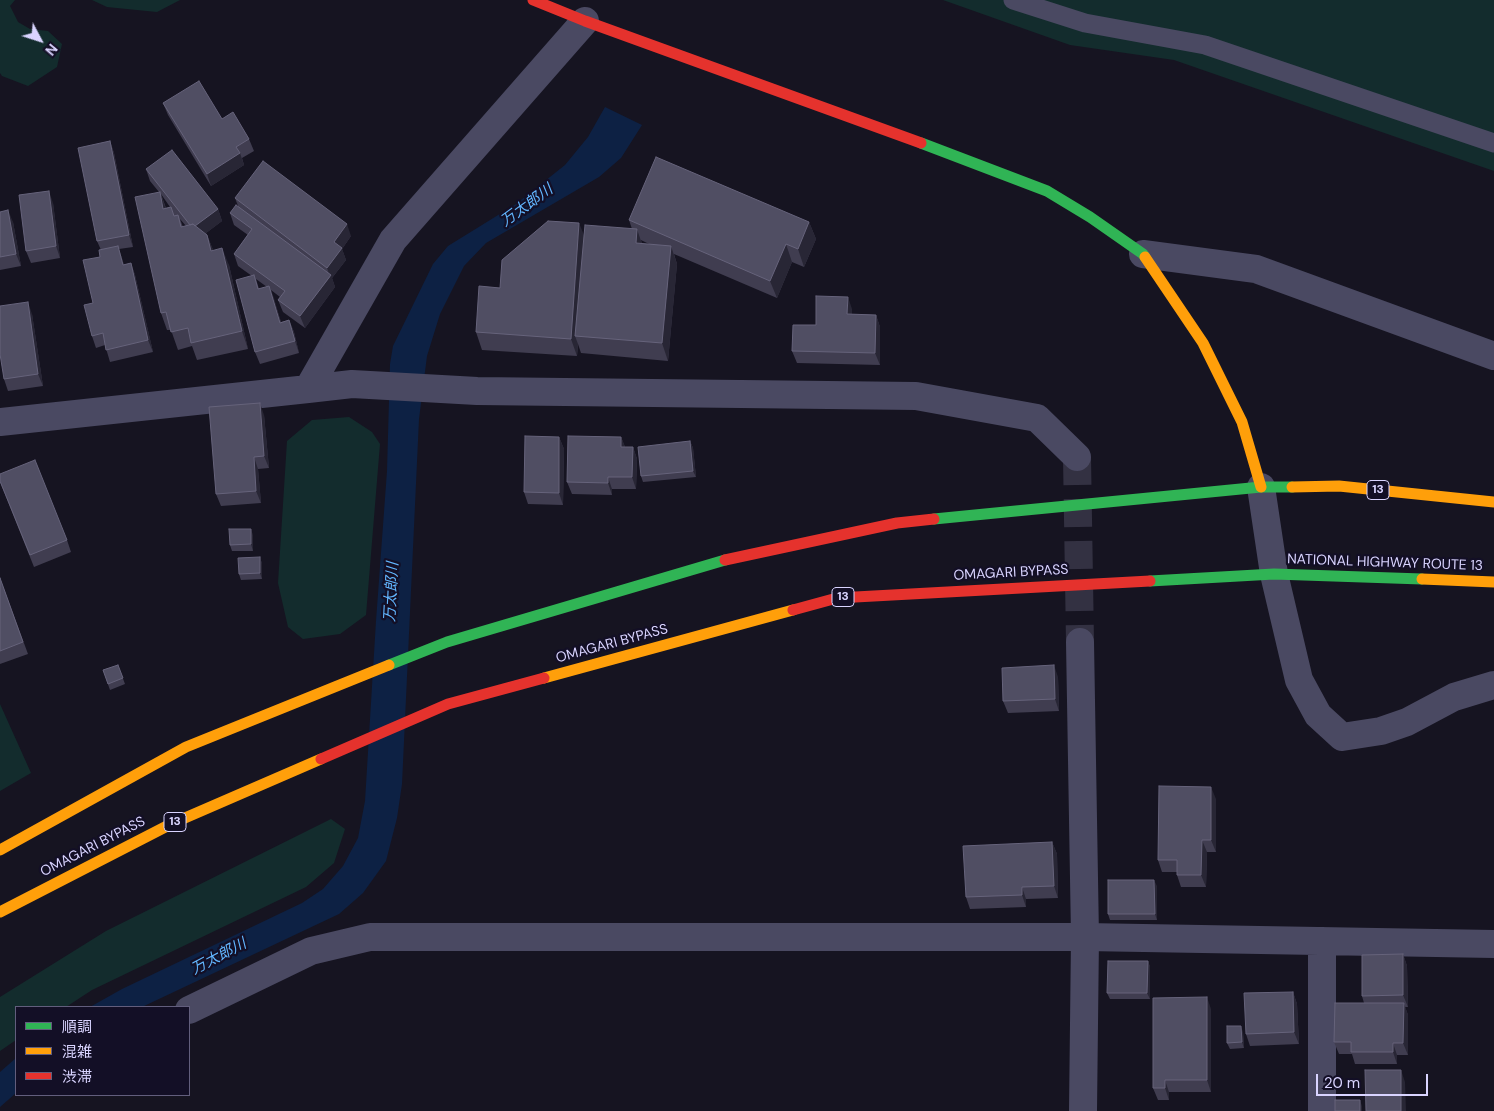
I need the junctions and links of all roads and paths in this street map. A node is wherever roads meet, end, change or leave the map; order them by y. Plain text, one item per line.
1 (533, 0) edge
2 (1013, 0) edge
3 (585, 21) junction
4 (1494, 143) edge
5 (1143, 254) junction
6 (1494, 356) edge
7 (308, 389) junction
8 (0, 422) edge
9 (1077, 457) tunnel mouth
10 (1261, 487) junction
11 (1494, 502) edge
12 (1274, 574) junction
13 (1494, 582) edge
14 (1080, 642) tunnel mouth
15 (1494, 685) edge
16 (0, 850) edge
17 (0, 912) edge
18 (1085, 937) junction
19 (1322, 941) junction
20 (1494, 944) edge
21 (190, 1010) edge
22 (1083, 1111) edge
23 (1322, 1111) edge

1 - 3 main road
2 - 4 lane
3 - 5 main road
3 - 7 street
5 - 6 street
5 - 10 main road
7 - 8 street
7 - 9 street
10 - 11 main road, 13
10 - 12 street
10 - 16 main road, 13
12 - 13 main road, NATIONAL HIGHWAY ROUTE 13 / 13
12 - 15 street
12 - 17 main road, OMAGARI BYPASS / 13
14 - 18 street
18 - 19 street
18 - 21 street
18 - 22 street
19 - 20 street
19 - 23 street

